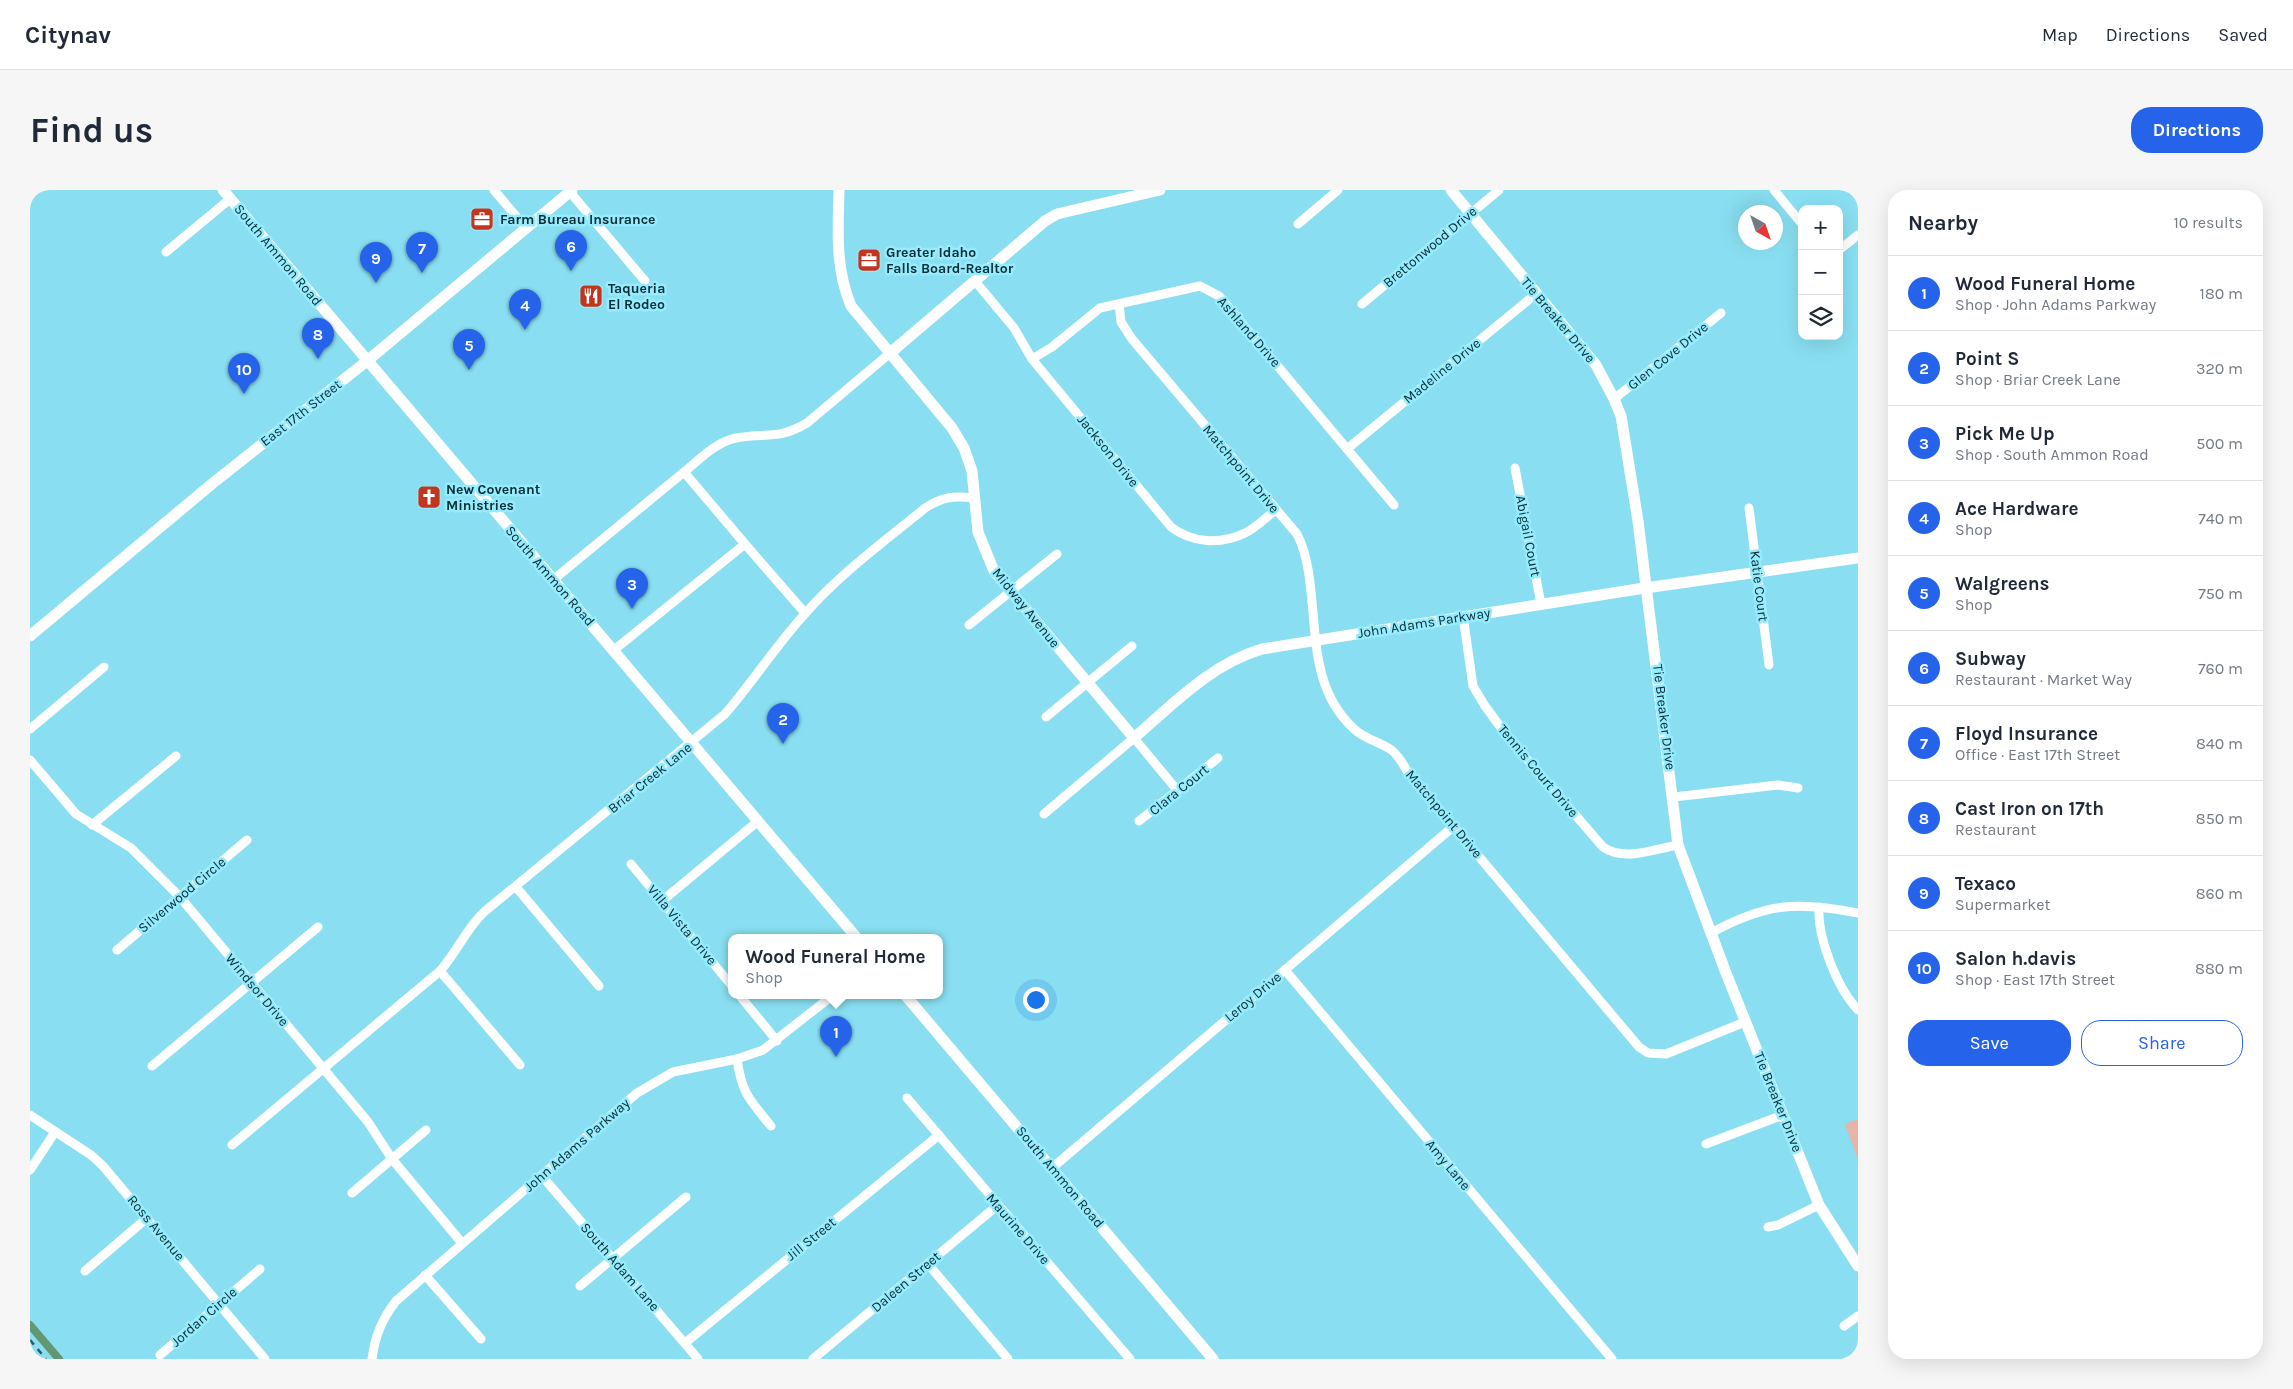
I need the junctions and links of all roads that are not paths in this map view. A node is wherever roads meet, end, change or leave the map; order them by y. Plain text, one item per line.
1 (494, 190) edge
2 (839, 190) edge
3 (1160, 190) edge
4 (1338, 190) edge
5 (1451, 190) edge
6 (1499, 190) edge
7 (1774, 190) edge
8 (571, 191) edge
9 (227, 194) edge
10 (1470, 214) junction
11 (1798, 219) edge
12 (1298, 224) dead end
13 (526, 228) junction
14 (1858, 235) edge
15 (1843, 247) edge
16 (166, 252) dead end
17 (645, 281) dead end
18 (975, 281) junction
19 (1536, 293) junction
20 (1119, 304) junction
21 (1362, 304) dead end
22 (1721, 313) dead end
23 (889, 354) junction
24 (1032, 359) junction
25 (367, 361) junction
26 (1614, 399) junction
27 (1347, 449) junction
28 (1515, 468) dead end
29 (684, 472) junction
30 (974, 498) junction
31 (1394, 505) dead end
32 (1749, 508) dead end
33 (1276, 510) junction
34 (746, 544) junction
35 (1057, 554) dead end
36 (1858, 558) edge
37 (1756, 572) junction
38 (553, 580) junction
39 (1647, 588) junction
40 (1011, 591) junction
41 (1542, 604) junction
42 (805, 614) junction
43 (1463, 616) junction
44 (969, 625) dead end
45 (30, 636) edge
46 (1316, 640) junction
47 (1132, 646) dead end
48 (614, 650) junction
49 (1769, 665) dead end
50 (104, 667) dead end
51 (1088, 683) junction
52 (1046, 717) dead end
53 (30, 729) edge
54 (1134, 738) junction
55 (692, 743) junction
56 (176, 756) dead end
57 (1218, 758) dead end
58 (30, 760) edge
59 (1798, 788) dead end
60 (1177, 790) junction
61 (1674, 797) junction
62 (1044, 814) dead end
63 (757, 822) junction
64 (1139, 822) dead end
65 (92, 825) junction
66 (1454, 826) junction
67 (247, 840) dead end
68 (1678, 845) junction
69 (631, 864) dead end
70 (516, 887) junction
71 (180, 896) junction
72 (662, 902) junction
73 (1819, 907) junction
74 (1858, 913) edge
75 (318, 928) dead end
76 (1711, 933) junction
77 (854, 934) edge
78 (117, 950) dead end
79 (1285, 970) junction
80 (440, 971) junction
81 (728, 981) edge
82 (251, 984) junction
83 (599, 986) dead end
84 (743, 999) edge
85 (828, 999) edge
86 (909, 999) edge
87 (1858, 1010) edge
88 (1745, 1022) junction
89 (777, 1040) junction
90 (737, 1058) junction
91 (520, 1065) dead end
92 (152, 1066) dead end
93 (323, 1069) junction
94 (908, 1098) dead end
95 (30, 1115) edge
96 (1783, 1115) junction
97 (771, 1126) dead end
98 (426, 1130) dead end
99 (55, 1132) junction
100 (939, 1135) junction
101 (232, 1144) dead end
102 (1706, 1144) dead end
103 (392, 1159) junction
104 (1052, 1168) junction
105 (30, 1170) edge
106 (542, 1176) junction
107 (352, 1193) dead end
108 (686, 1197) dead end
109 (998, 1205) junction
110 (1819, 1205) junction
111 (148, 1218) junction
112 (1768, 1227) dead end
113 (462, 1243) junction
114 (612, 1259) junction
115 (928, 1264) junction
116 (1858, 1266) edge
117 (260, 1269) dead end
118 (85, 1271) dead end
119 (425, 1275) junction
120 (580, 1286) dead end
121 (219, 1304) junction
122 (1858, 1316) edge
123 (1844, 1326) dead end
124 (480, 1339) dead end
125 (685, 1343) junction
126 (160, 1355) dead end
127 (817, 1358) edge
128 (265, 1359) edge
129 (372, 1359) edge
130 (698, 1359) edge
131 (1008, 1359) edge
132 (1130, 1359) edge
133 (1213, 1359) edge
134 (1612, 1359) edge

1 - 13 street
2 - 23 street, Midway Avenue
3 - 18 street
4 - 12 street
5 - 10 street, Tie Breaker Drive
6 - 10 street, Brettonwood Drive
7 - 11 street
8 - 13 street, East 17th Street
8 - 17 street
9 - 16 street
9 - 25 street, South Ammon Road
10 - 19 street, Tie Breaker Drive
10 - 21 street, Brettonwood Drive
13 - 25 street, East 17th Street
14 - 15 street
18 - 23 street
18 - 24 street, Jackson Drive
19 - 26 street, Tie Breaker Drive
19 - 27 street, Madeline Drive
20 - 24 street, Ashland Drive
20 - 27 street, Ashland Drive
20 - 33 street, Matchpoint Drive
22 - 26 street, Glen Cove Drive
23 - 29 street
23 - 30 street, Midway Avenue
24 - 33 street, Jackson Drive
25 - 38 street, South Ammon Road
25 - 45 street, East 17th Street
26 - 39 street, Tie Breaker Drive
27 - 31 street, Ashland Drive
28 - 41 street, Abigail Court
29 - 34 street
29 - 38 street
30 - 40 street, Midway Avenue
30 - 42 street, Briar Creek Lane
32 - 37 street, Katie Court
33 - 46 street, Matchpoint Drive
34 - 42 street
34 - 48 street
35 - 40 street
36 - 37 street, John Adams Parkway
37 - 39 street, John Adams Parkway
37 - 49 street, Katie Court
38 - 48 street, South Ammon Road
39 - 41 street, John Adams Parkway
39 - 61 street, Tie Breaker Drive
40 - 44 street
40 - 51 street, Midway Avenue
41 - 43 street, John Adams Parkway
42 - 55 street, Briar Creek Lane
43 - 46 street, John Adams Parkway
43 - 68 street, Tennis Court Drive
46 - 54 street, John Adams Parkway
46 - 66 street, Matchpoint Drive
47 - 51 street
48 - 55 street, South Ammon Road
50 - 53 street
51 - 52 street
51 - 54 street, Midway Avenue
54 - 60 street, Midway Avenue
54 - 62 street, John Adams Parkway
55 - 63 street, South Ammon Road
55 - 70 street, Briar Creek Lane
56 - 65 street
57 - 60 street, Clara Court
58 - 65 street, Windsor Drive
59 - 61 street
60 - 64 street, Clara Court
61 - 68 street, Tie Breaker Drive
63 - 72 street
63 - 77 street, South Ammon Road
65 - 71 street, Windsor Drive
66 - 79 street, Leroy Drive
66 - 88 street, Matchpoint Drive
67 - 71 street, Silverwood Circle
68 - 76 street, Tie Breaker Drive
69 - 72 street, Villa Vista Drive
70 - 80 street, Briar Creek Lane
70 - 83 street
71 - 78 street, Silverwood Circle
71 - 82 street, Windsor Drive
72 - 81 street, Villa Vista Drive
73 - 74 street
73 - 76 street
73 - 87 street
75 - 82 street
76 - 88 street, Tie Breaker Drive
79 - 104 street, Leroy Drive
79 - 134 street, Amy Lane
80 - 91 street
80 - 93 street, Briar Creek Lane
82 - 92 street
82 - 93 street, Windsor Drive
84 - 89 street
85 - 89 street, John Adams Parkway
86 - 104 street, South Ammon Road
88 - 96 street, Tie Breaker Drive
89 - 90 street, John Adams Parkway
90 - 97 street
90 - 106 street, John Adams Parkway
93 - 101 street, Briar Creek Lane
93 - 103 street, Windsor Drive
94 - 100 street, Maurine Drive
95 - 99 street, Ross Avenue
96 - 102 street
96 - 110 street, Tie Breaker Drive
98 - 103 street
99 - 105 street
99 - 111 street, Ross Avenue
100 - 109 street, Maurine Drive
100 - 125 street, Jill Street
103 - 107 street
103 - 113 street, Windsor Drive
104 - 133 street, South Ammon Road
106 - 113 street, John Adams Parkway
106 - 114 street, South Adam Lane
108 - 114 street
109 - 115 street, Daleen Street
109 - 132 street, Maurine Drive
110 - 112 street
110 - 116 street, Tie Breaker Drive
111 - 118 street
111 - 121 street, Ross Avenue
113 - 119 street, John Adams Parkway
114 - 120 street
114 - 125 street, South Adam Lane
115 - 127 street, Daleen Street
115 - 131 street
117 - 121 street, Jordan Circle
119 - 124 street
119 - 129 street, John Adams Parkway
121 - 126 street, Jordan Circle
121 - 128 street, Ross Avenue
122 - 123 street
125 - 130 street, South Adam Lane

